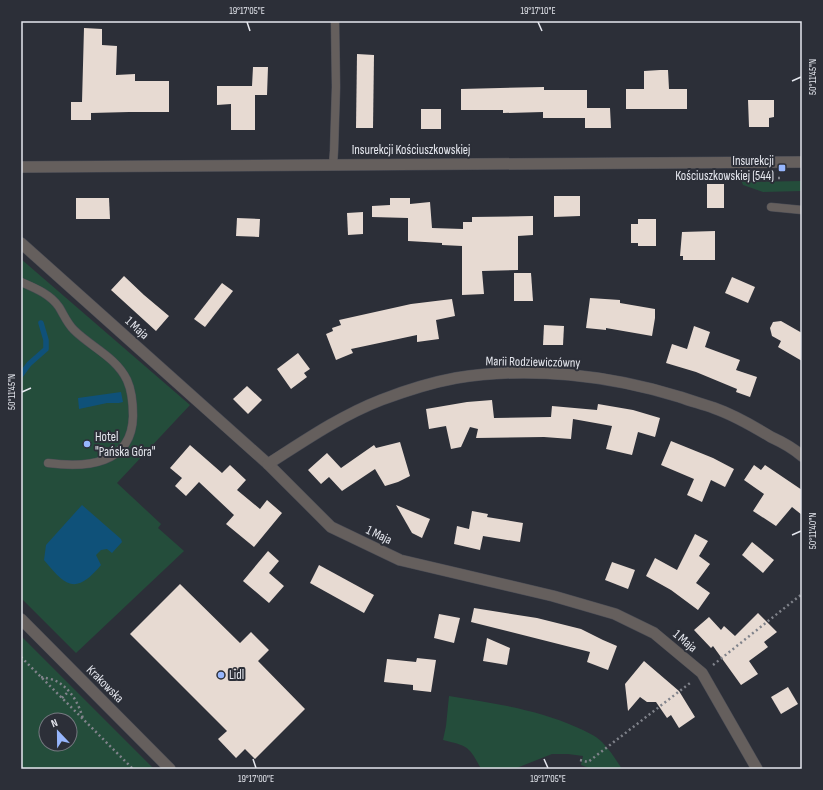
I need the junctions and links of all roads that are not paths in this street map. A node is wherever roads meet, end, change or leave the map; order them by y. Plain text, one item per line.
1 (335, 21) edge
2 (802, 162) edge
3 (332, 165) junction
4 (21, 167) edge
5 (771, 207) dead end
6 (802, 210) edge
7 (21, 243) edge
8 (21, 282) edge
9 (802, 456) edge
10 (48, 463) dead end
11 (268, 464) junction
12 (21, 619) edge
13 (170, 769) edge
14 (757, 769) edge

1 - 3 lane
2 - 3 street, Insurekcji Kościuszkowskiej
3 - 4 street, Insurekcji Kościuszkowskiej
5 - 6 lane
7 - 11 street, 1 Maja
8 - 10 lane
9 - 11 street, Marii Rodziewiczówny
11 - 14 street, 1 Maja
12 - 13 street, Krakowska

